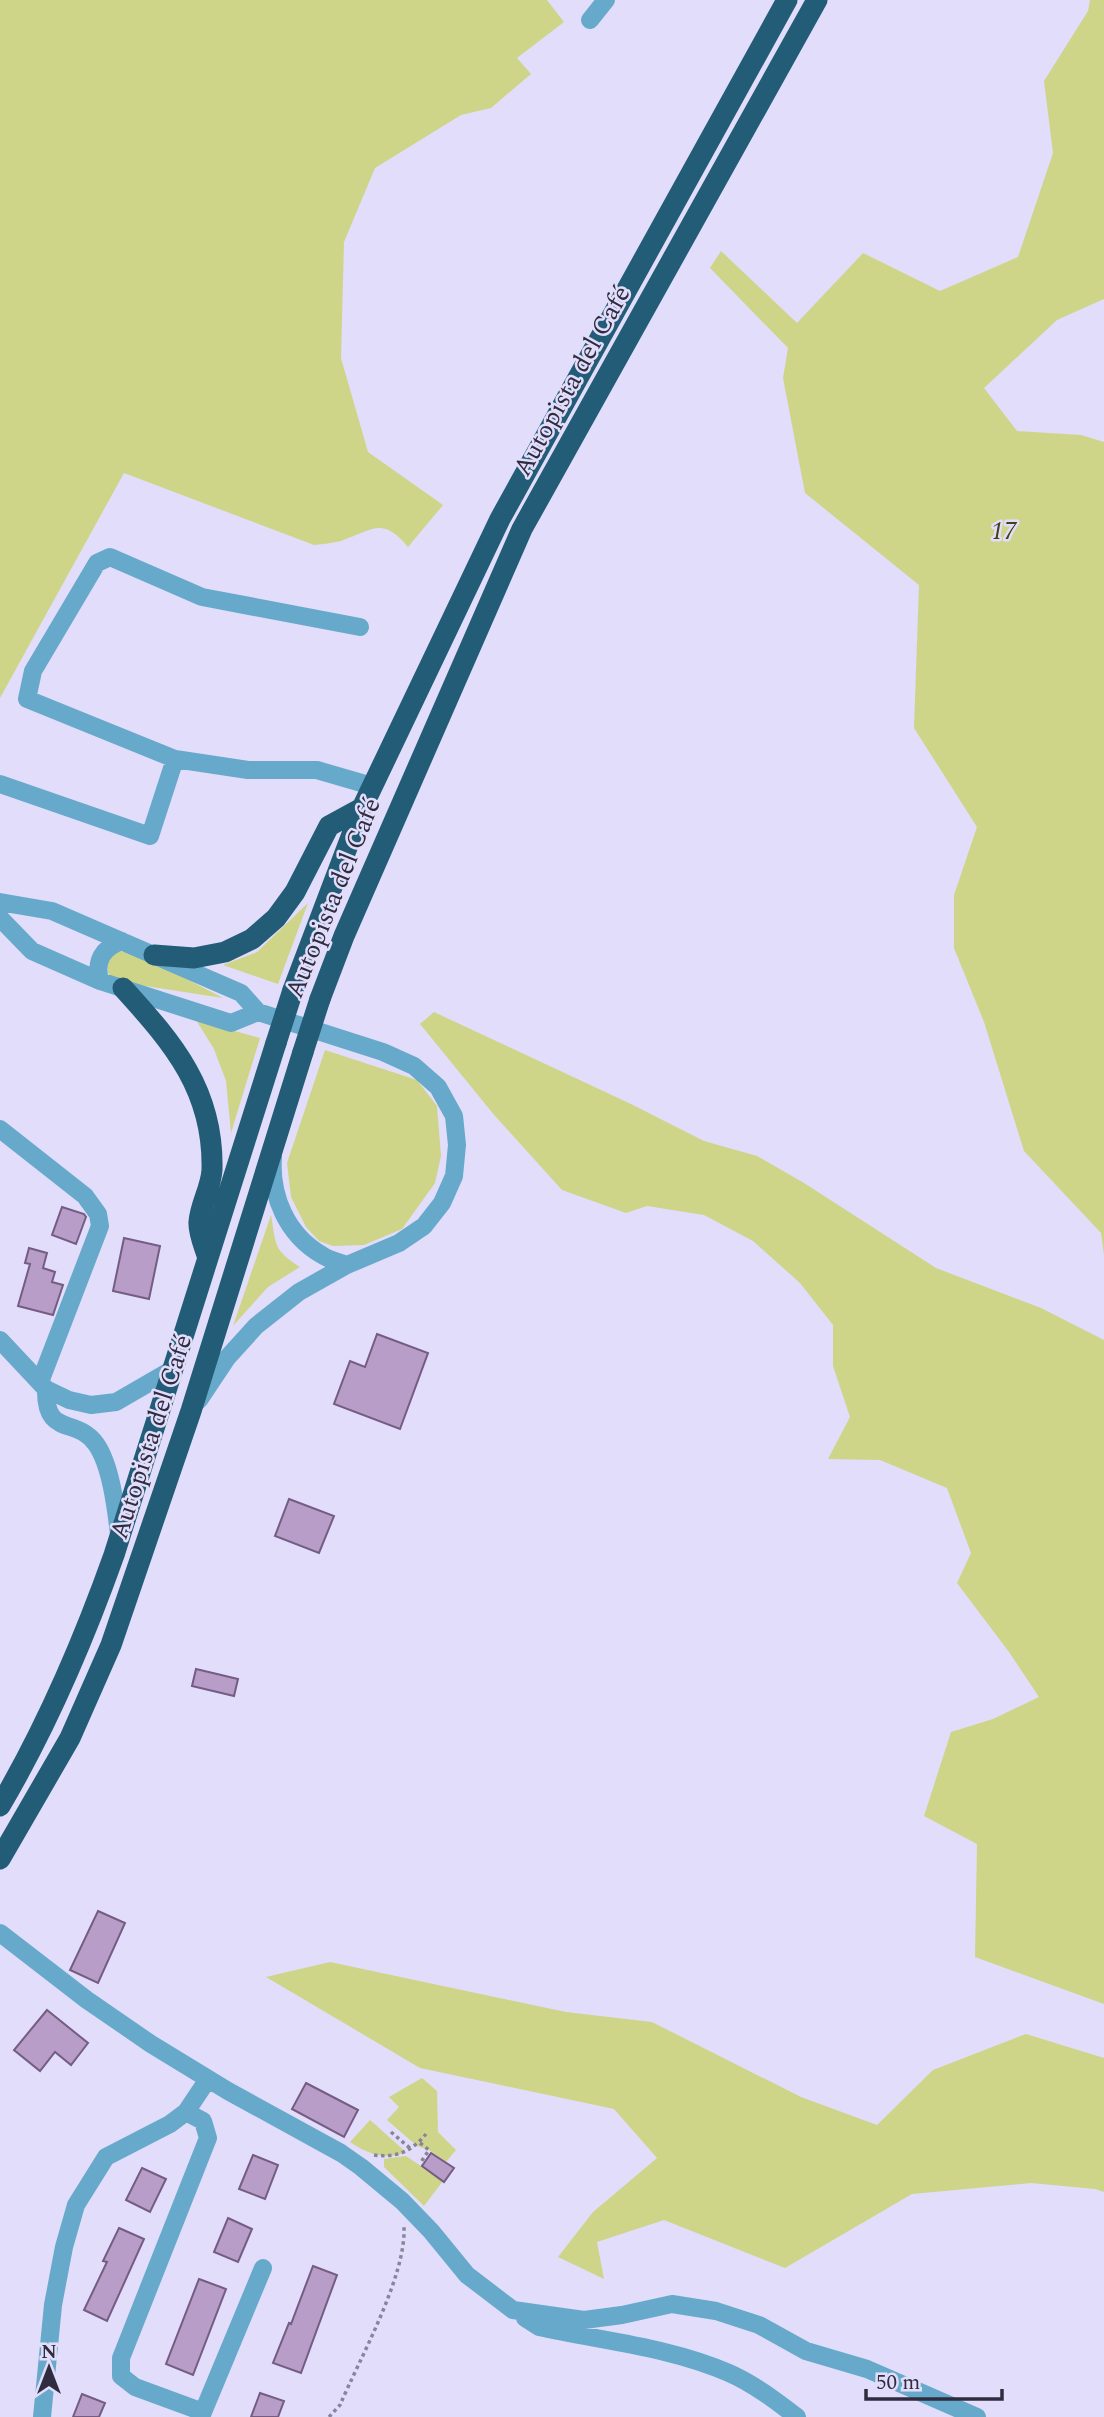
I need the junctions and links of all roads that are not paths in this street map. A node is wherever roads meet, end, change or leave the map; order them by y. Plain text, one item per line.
1 (606, 0) edge
2 (787, 0) edge
3 (817, 0) edge
4 (590, 20) dead end
5 (360, 627) dead end
6 (175, 759) junction
7 (0, 784) edge
8 (372, 786) junction
9 (362, 808) junction
10 (0, 902) edge
11 (0, 918) edge
12 (122, 941) junction
13 (154, 955) junction
14 (100, 981) junction
15 (123, 988) junction
16 (258, 1012) junction
17 (0, 1129) edge
18 (275, 1141) junction
19 (208, 1258) junction
20 (347, 1265) junction
21 (0, 1340) edge
22 (173, 1369) junction
23 (43, 1386) junction
24 (191, 1411) junction
25 (120, 1536) junction
26 (0, 1806) edge
27 (0, 1859) edge
28 (0, 1933) edge
29 (208, 2079) junction
30 (186, 2112) junction
31 (264, 2268) dead end
32 (513, 2310) junction
33 (202, 2414) edge
34 (42, 2417) edge
35 (797, 2417) edge
36 (977, 2417) edge

1 - 4 street
2 - 8 highway, Autopista del Café
3 - 18 highway, Autopista del Café, bridge
5 - 6 street
6 - 7 street
6 - 8 street
8 - 9 highway, Autopista del Café
9 - 13 highway
9 - 19 highway, Autopista del Café, bridge
10 - 12 street
11 - 14 street
12 - 13 street
12 - 14 street
13 - 16 street
14 - 15 street
15 - 16 street
15 - 19 highway
16 - 20 street
17 - 23 street
18 - 20 street
18 - 24 highway, Autopista del Café
19 - 22 highway, Autopista del Café
20 - 24 street
21 - 23 street
22 - 23 street
22 - 25 highway, Autopista del Café
23 - 25 street
24 - 27 highway, Autopista del Café
25 - 26 highway, Autopista del Café
28 - 29 street
29 - 30 street
29 - 32 street
30 - 33 street
30 - 34 street
31 - 33 street
32 - 35 street
32 - 36 street

